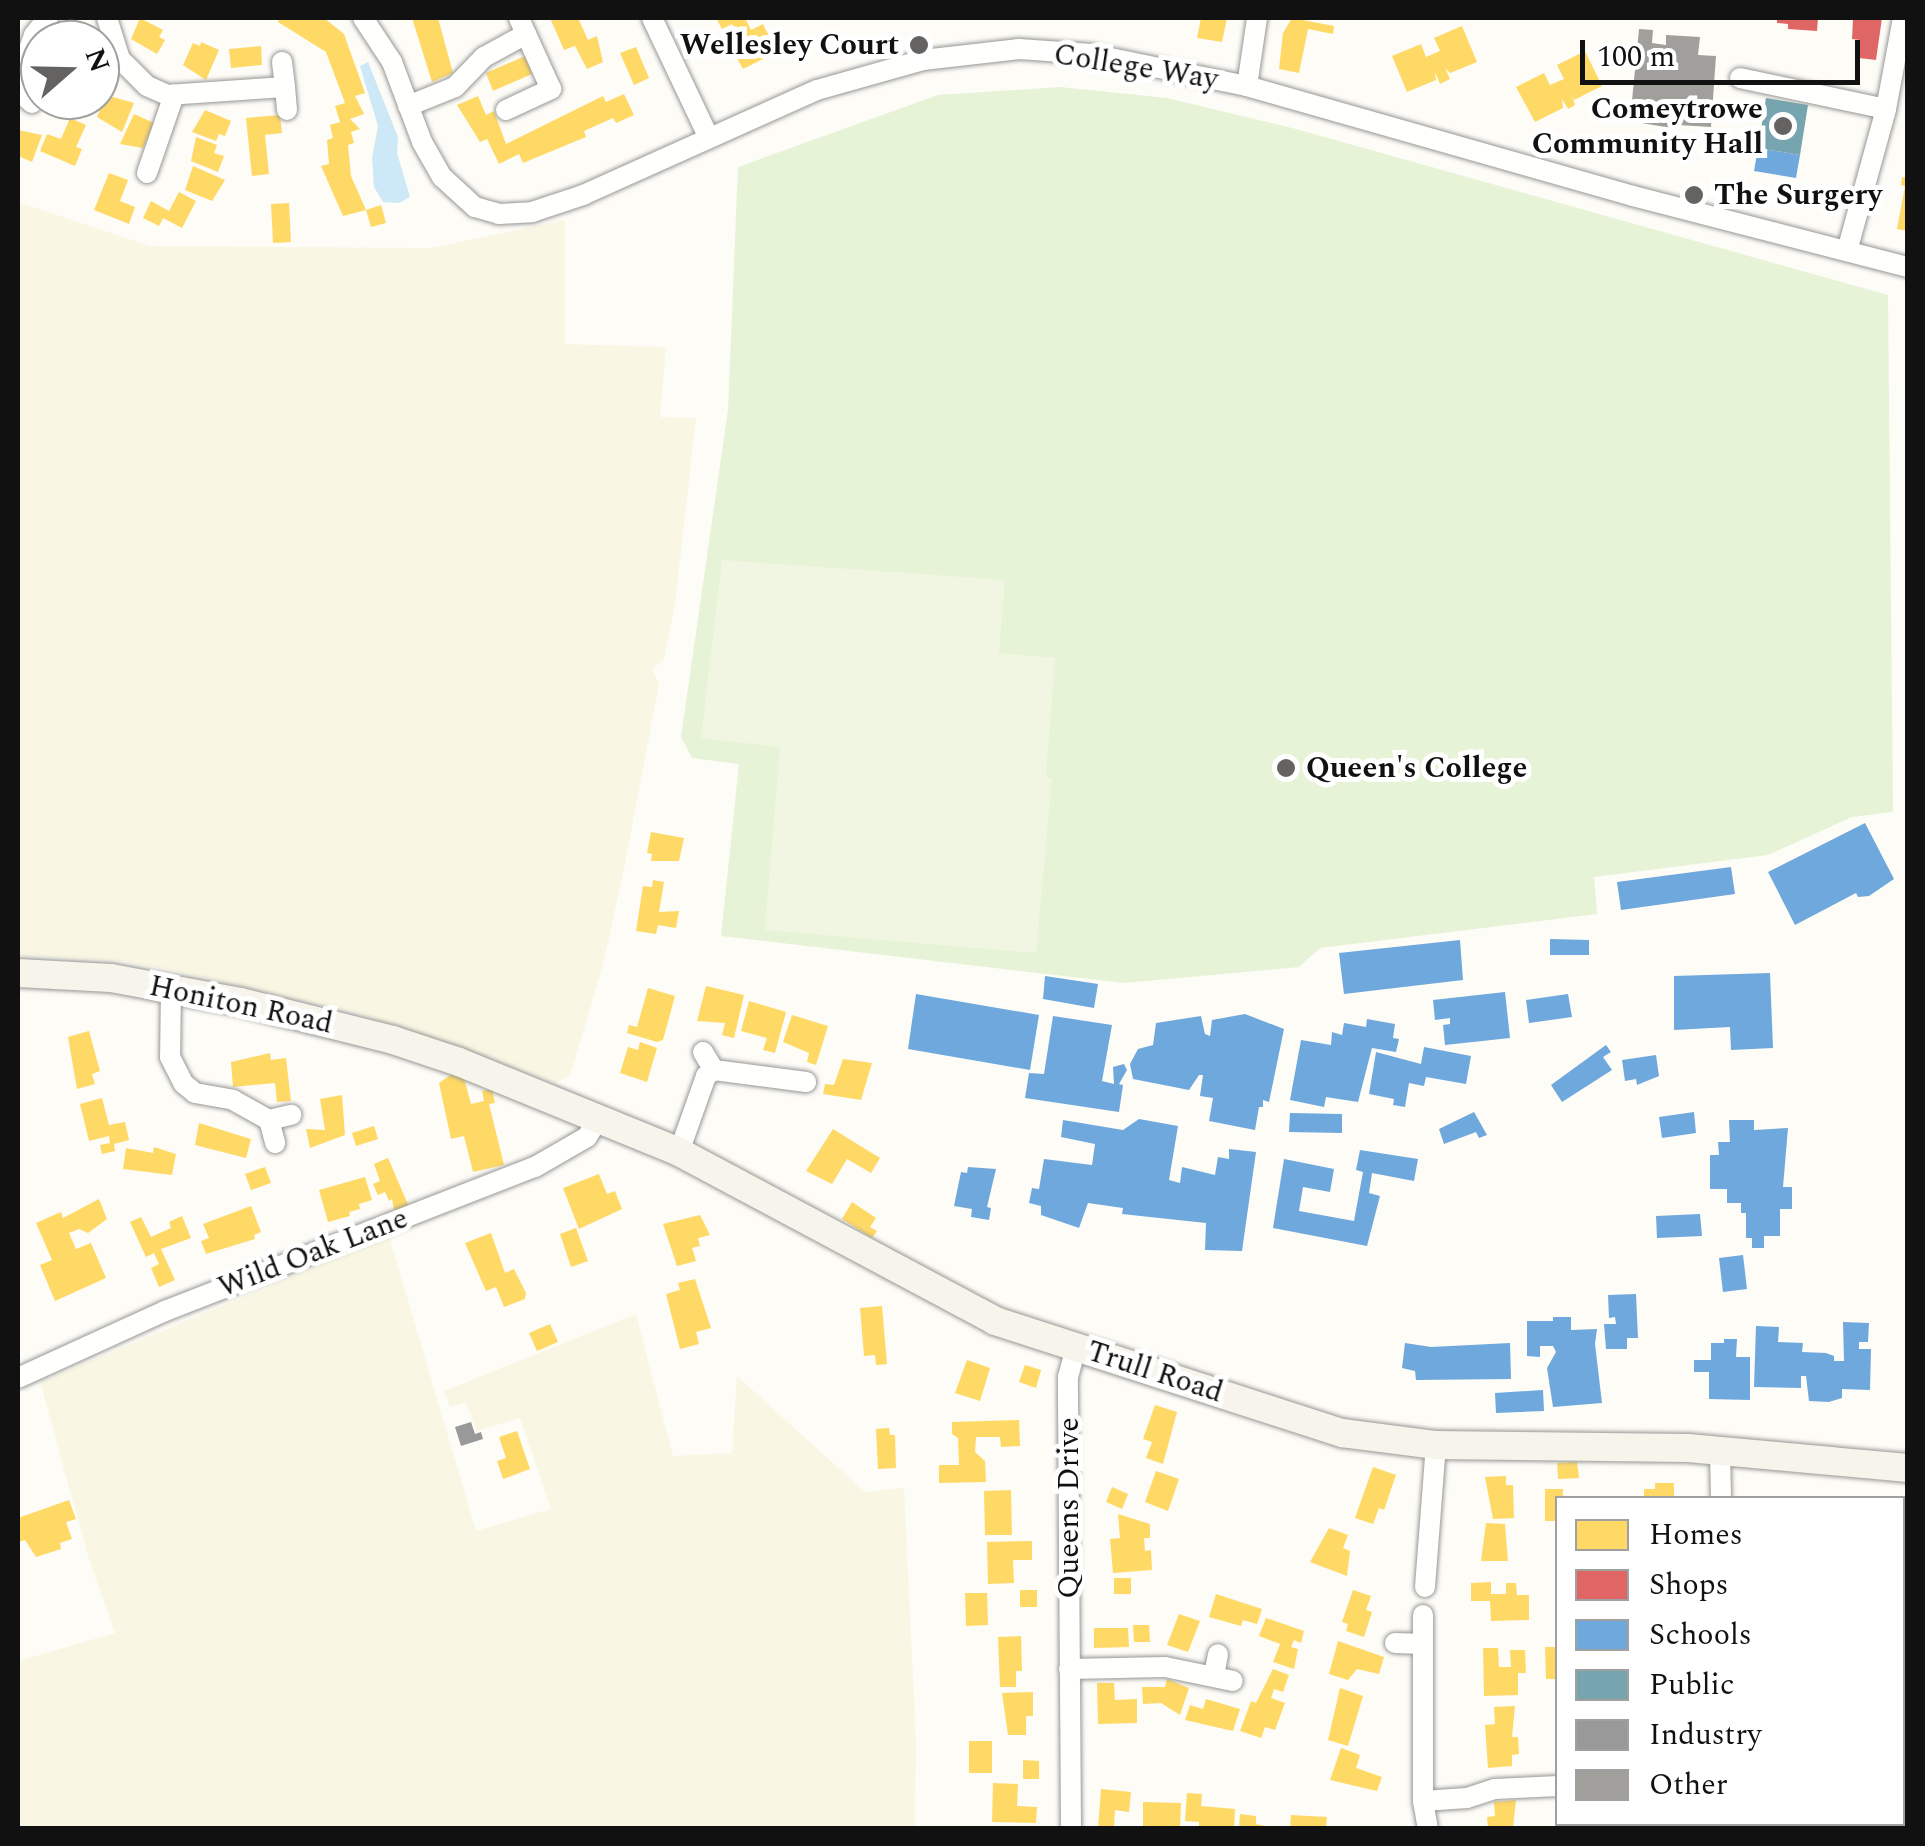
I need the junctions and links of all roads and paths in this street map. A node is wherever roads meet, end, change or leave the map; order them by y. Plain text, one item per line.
1 (48, 18) edge
2 (107, 18) edge
3 (362, 18) edge
4 (652, 18) edge
5 (1256, 18) edge
6 (1903, 18) edge
7 (523, 26) edge
8 (282, 62) dead end
9 (1902, 63) edge
10 (1740, 78) dead end
11 (18, 80) edge
12 (1247, 86) junction
13 (284, 87) junction
14 (174, 95) junction
15 (408, 106) junction
16 (1886, 109) junction
17 (287, 110) dead end
18 (506, 110) dead end
19 (708, 136) junction
20 (147, 174) dead end
21 (1847, 251) junction
22 (1908, 267) edge
23 (18, 973) edge
24 (171, 989) junction
25 (459, 1062) joint
26 (806, 1082) dead end
27 (291, 1114) dead end
28 (599, 1118) junction
29 (269, 1120) junction
30 (275, 1144) dead end
31 (679, 1152) junction
32 (1076, 1347) junction
33 (18, 1378) edge
34 (1436, 1444) junction
35 (1720, 1450) junction
36 (1908, 1468) edge
37 (1721, 1496) edge
38 (1425, 1587) dead end
39 (1423, 1615) dead end
40 (1395, 1643) dead end
41 (1423, 1644) junction
42 (1069, 1670) junction
43 (1222, 1670) dead end
44 (1555, 1786) edge
45 (1423, 1801) junction
46 (1070, 1828) edge
47 (1428, 1828) edge

1 - 11 street
2 - 14 street
3 - 15 street, College Way
4 - 19 street
5 - 12 street
6 - 9 street
7 - 15 street
7 - 18 street
8 - 13 street
9 - 16 street
10 - 16 street
12 - 19 street, College Way
12 - 21 street, College Way
13 - 14 street
13 - 17 street
14 - 20 street
15 - 19 street, College Way
16 - 21 street
21 - 22 street, College Way
23 - 24 street, Honiton Road
24 - 25 street, Honiton Road
24 - 29 street
25 - 28 street, Trull Road
26 - 31 street
27 - 29 street
28 - 31 street, Trull Road
28 - 33 street, Wild Oak Lane
29 - 30 street
31 - 32 street, Trull Road
32 - 34 street, Trull Road
32 - 42 street, Queens Drive
34 - 35 street, Trull Road
34 - 38 street
35 - 36 street, Trull Road
35 - 37 street
39 - 41 street
40 - 41 street
41 - 45 street
42 - 43 street
42 - 46 street, Queens Drive
44 - 45 street
45 - 47 street

